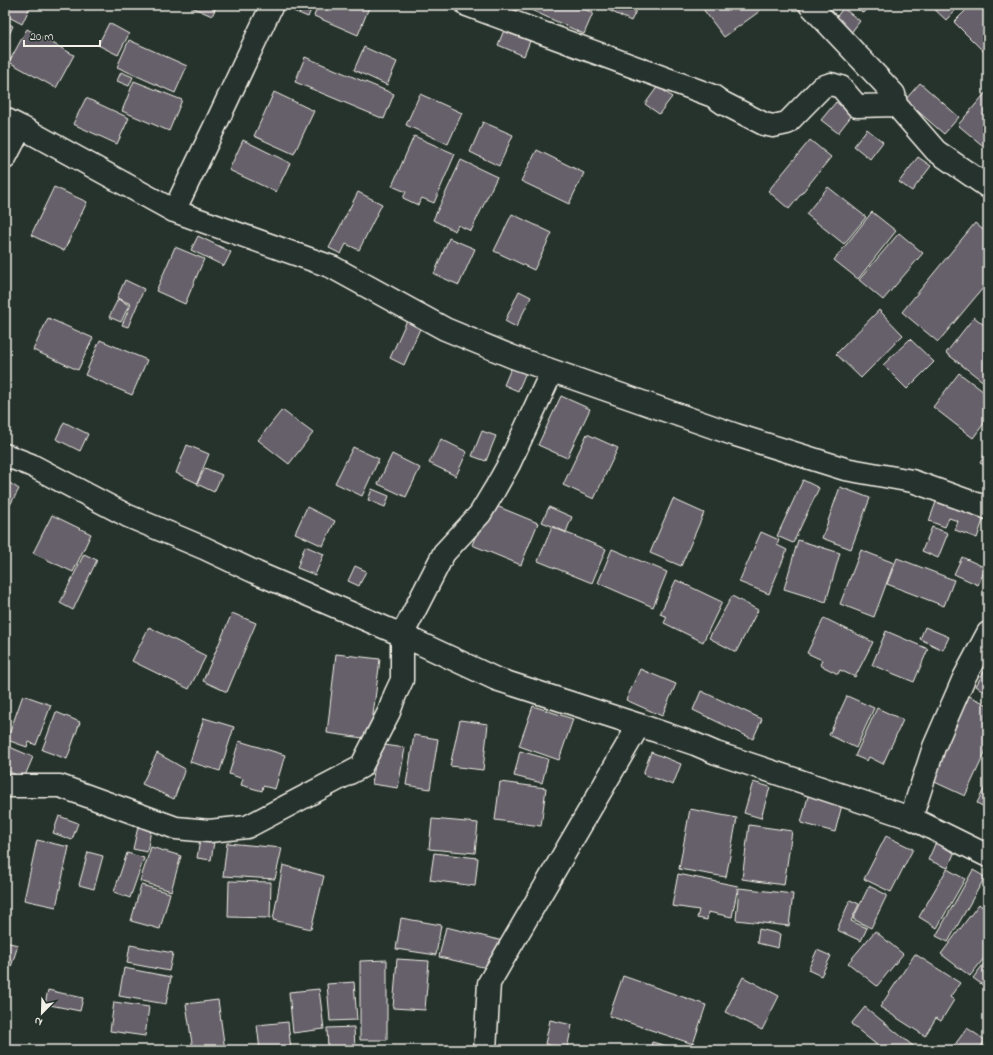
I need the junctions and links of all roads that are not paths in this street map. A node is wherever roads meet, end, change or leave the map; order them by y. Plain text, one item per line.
1 (272, 5) edge
2 (467, 5) edge
3 (810, 5) edge
4 (896, 105) junction
5 (13, 123) edge
6 (5, 158) edge
7 (988, 187) edge
8 (174, 211) junction
9 (552, 370) junction
10 (5, 455) edge
11 (988, 508) edge
12 (988, 634) edge
13 (402, 635) junction
14 (639, 725) junction
15 (5, 786) edge
16 (911, 818) junction
17 (988, 856) edge
18 (485, 1050) edge

1 - 8 street
2 - 4 street
3 - 4 street
4 - 7 street
5 - 6 street
5 - 8 street
8 - 9 street
9 - 11 street
9 - 13 street
10 - 13 street
12 - 16 street
13 - 14 street
13 - 15 street
14 - 16 street
14 - 18 street
16 - 17 street

